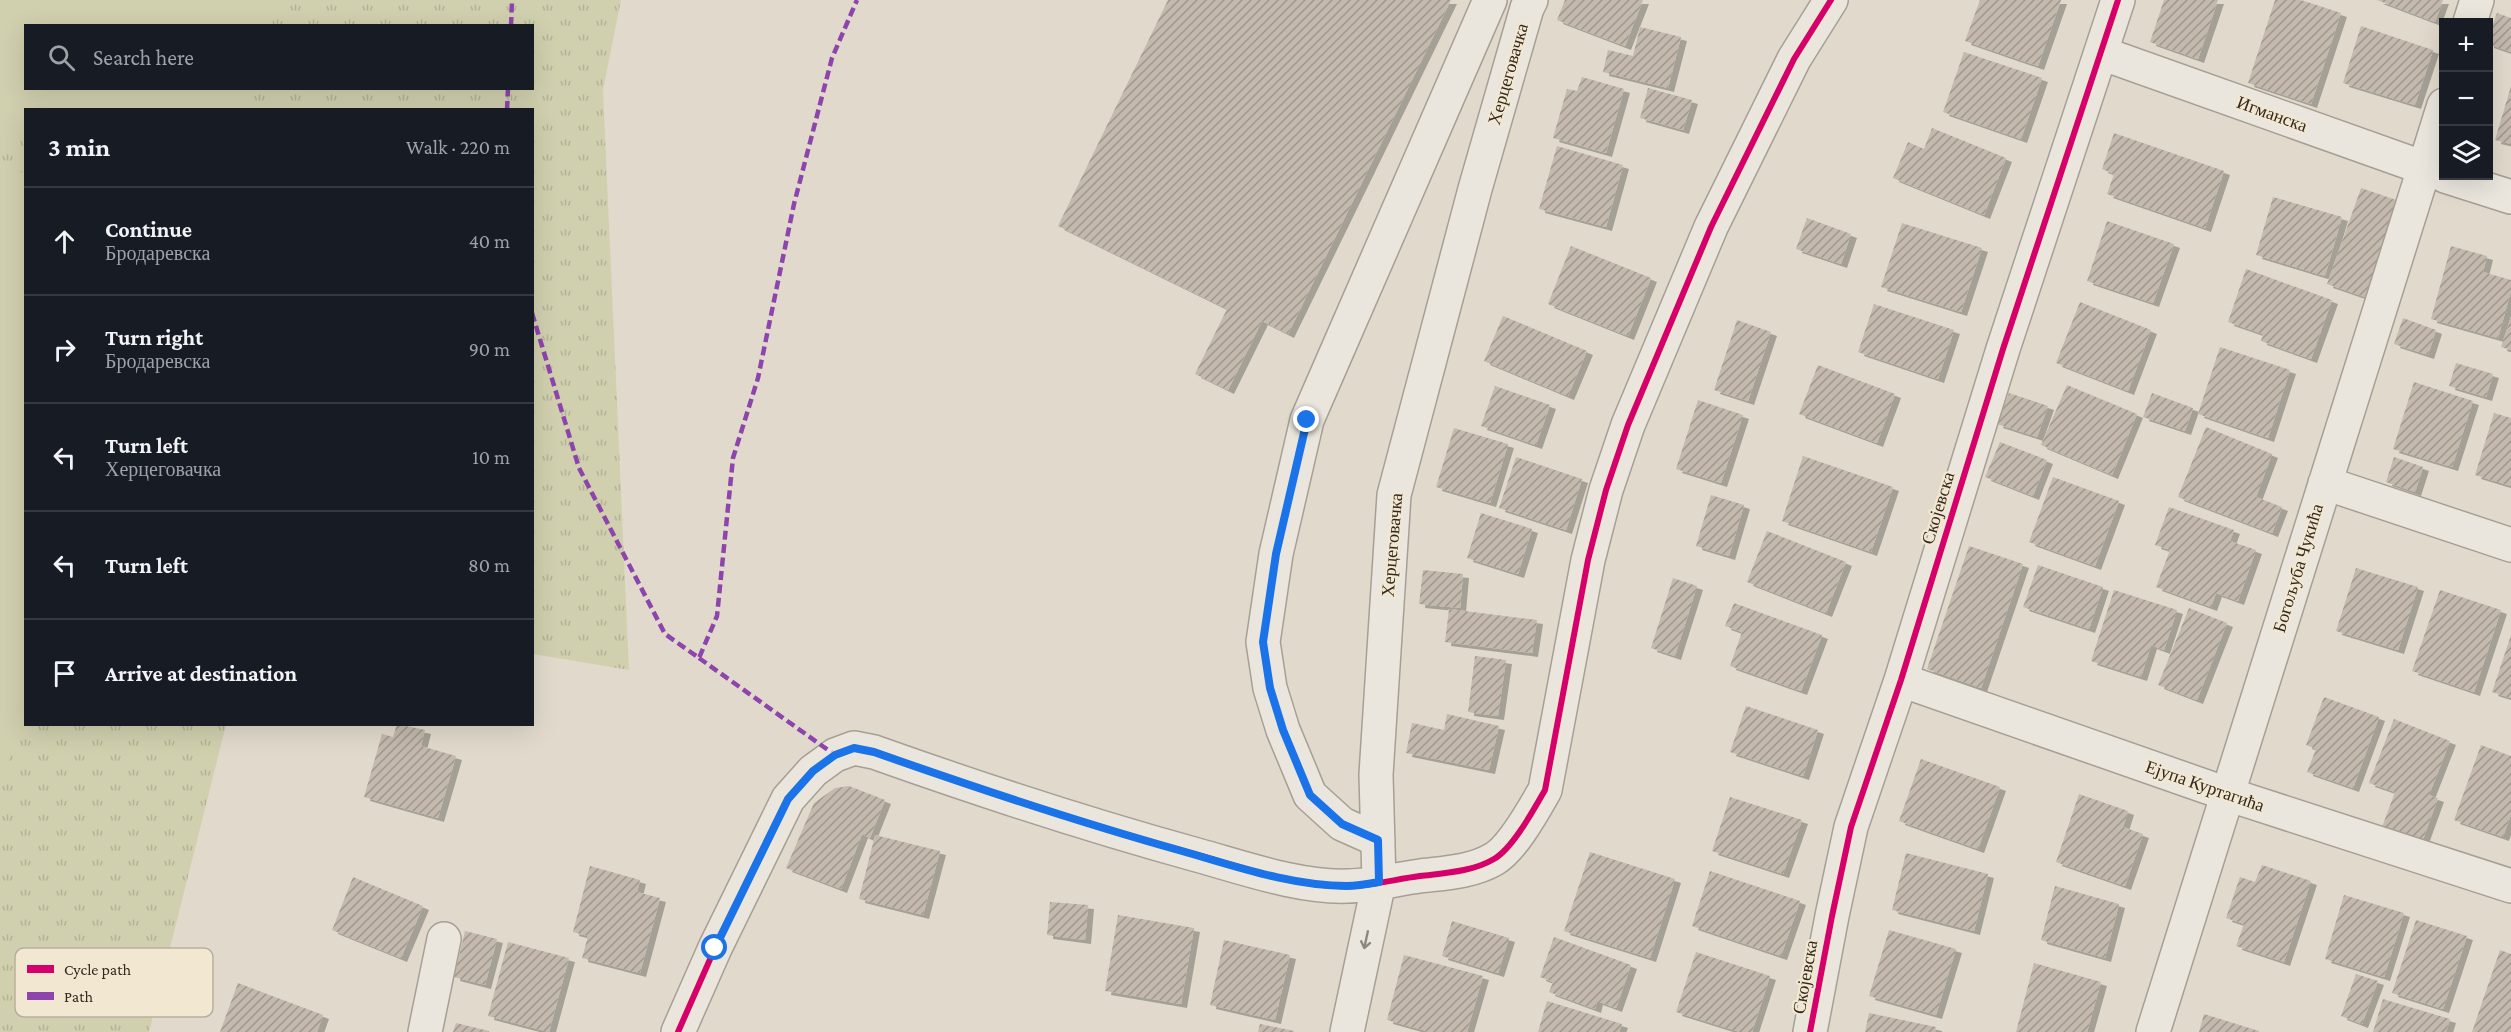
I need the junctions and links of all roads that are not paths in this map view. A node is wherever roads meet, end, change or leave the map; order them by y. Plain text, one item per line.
1 (1490, 0) edge
2 (1531, 0) edge
3 (1831, 0) edge
4 (2118, 0) edge
5 (2477, 0) edge
6 (2471, 18) edge
7 (2101, 53) junction
8 (2442, 126) edge
9 (2437, 173) edge
10 (2511, 197) edge
11 (2325, 483) junction
12 (2511, 545) edge
13 (1901, 680) junction
14 (2227, 794) junction
15 (1378, 840) junction
16 (1379, 882) junction
17 (2511, 886) edge
18 (444, 939) dead end
19 (425, 1032) edge
20 (678, 1032) edge
21 (1347, 1032) edge
22 (1810, 1032) edge
23 (2153, 1032) edge

1 - 15 street
2 - 15 street, Херцеговачка
3 - 16 street
4 - 7 street, Скојевска
5 - 6 street
7 - 9 street, Игманска
7 - 13 street, Скојевска
8 - 9 street, Богољуба Чукића
9 - 10 street, Игманска
9 - 11 street, Богољуба Чукића
11 - 12 street
11 - 14 street, Богољуба Чукића
13 - 14 street, Ејупа Куртагића
13 - 22 street, Скојевска
14 - 17 street, Ејупа Куртагића
14 - 23 street, Богољуба Чукића
15 - 16 street, Херцеговачка
16 - 20 street
16 -> 21 street, Херцеговачка
18 - 19 street

